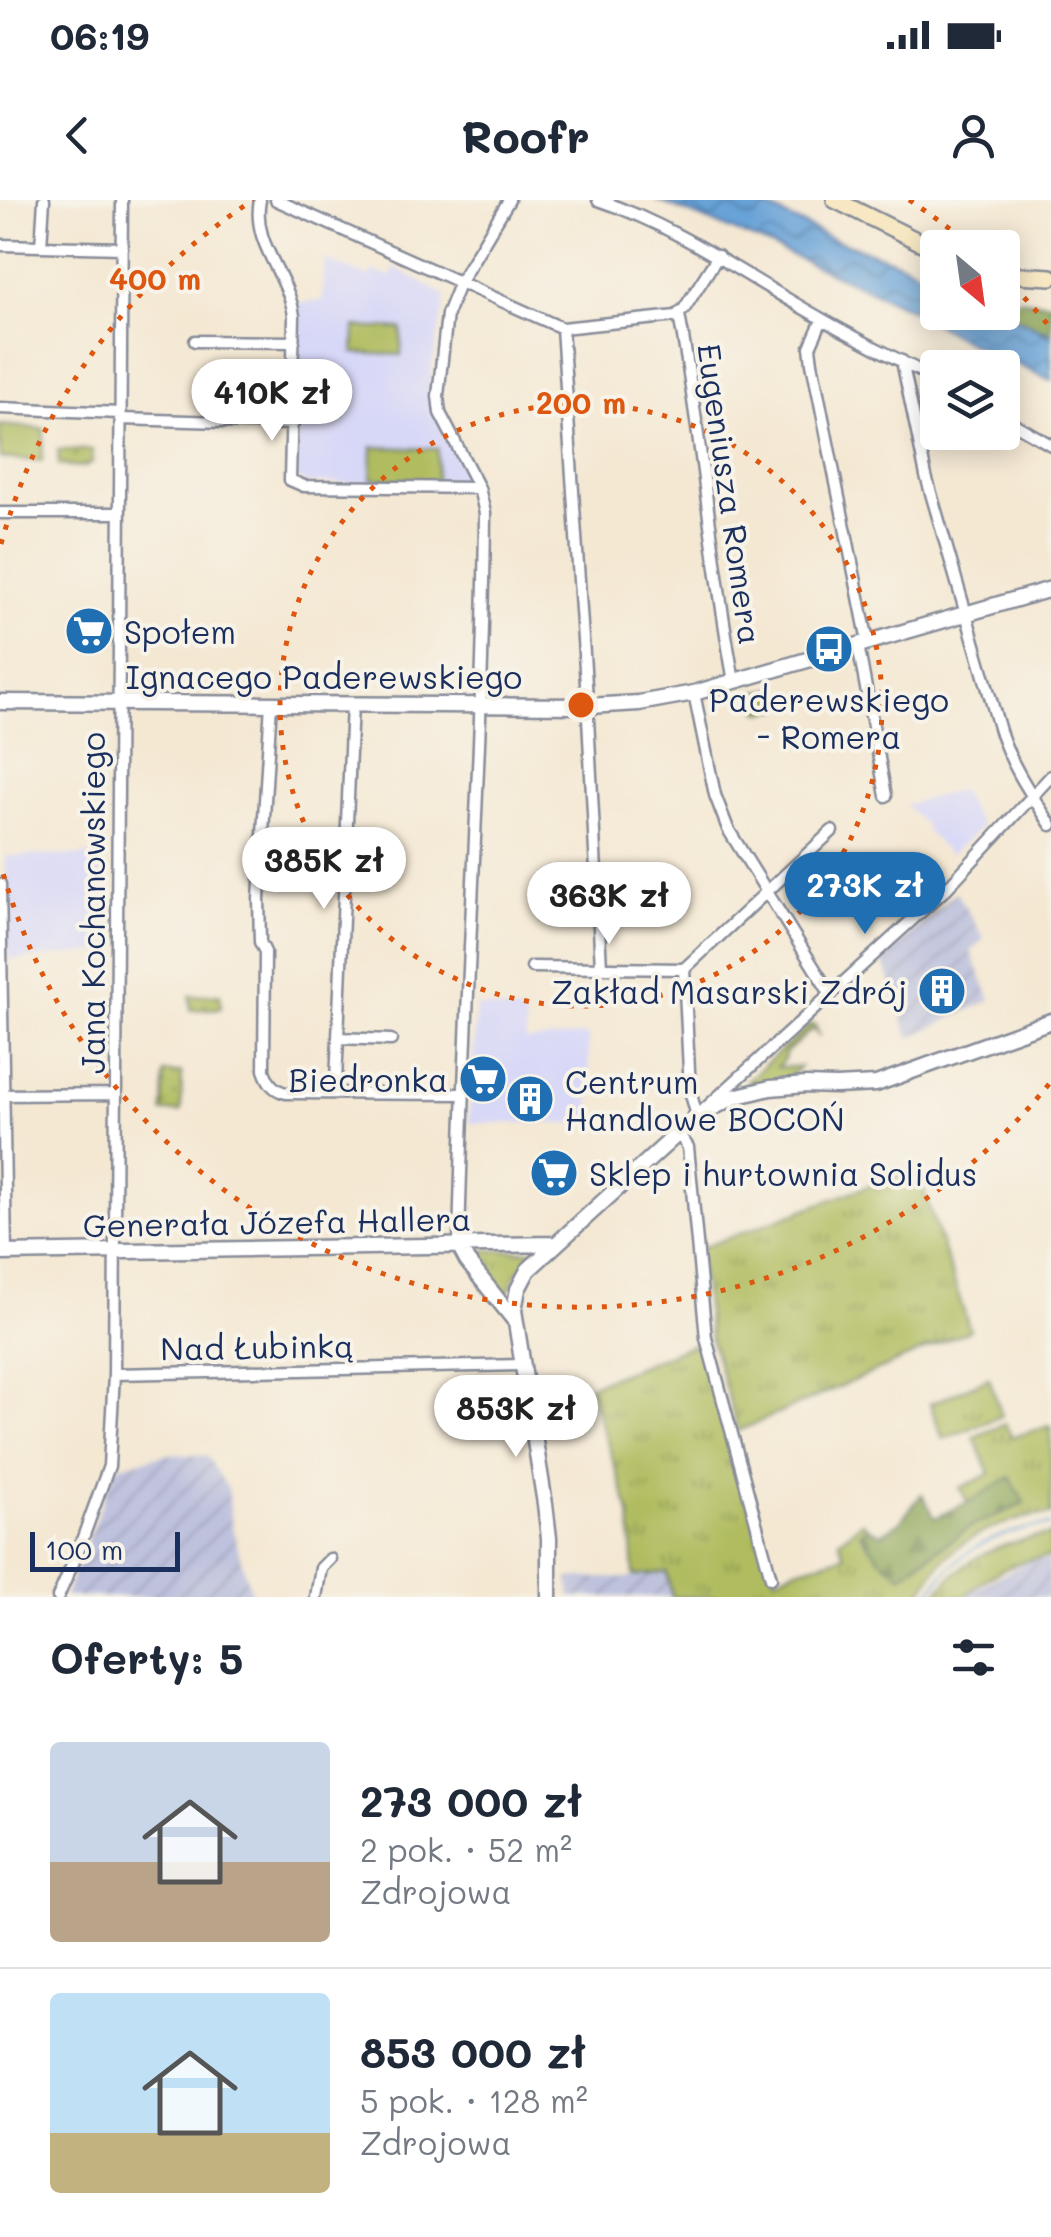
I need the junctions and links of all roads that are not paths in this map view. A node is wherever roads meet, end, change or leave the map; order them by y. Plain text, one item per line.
1 (44, 200) edge
2 (122, 200) edge
3 (260, 200) edge
4 (276, 200) edge
5 (509, 200) edge
6 (598, 200) edge
7 (835, 200) edge
8 (920, 242) edge
9 (0, 245) edge
10 (41, 246) junction
11 (122, 248) junction
12 (718, 256) junction
13 (1020, 274) edge
14 (1051, 274) edge
15 (460, 282) junction
16 (679, 314) junction
17 (822, 320) junction
18 (562, 328) junction
19 (196, 341) dead end
20 (294, 342) junction
21 (902, 361) junction
22 (920, 371) edge
23 (0, 408) edge
24 (120, 416) junction
25 (293, 424) junction
26 (1020, 427) edge
27 (1051, 444) edge
28 (479, 488) junction
29 (0, 513) edge
30 (119, 514) junction
31 (1051, 589) edge
32 (966, 614) junction
33 (863, 643) junction
34 (734, 682) junction
35 (694, 693) junction
36 (0, 702) edge
37 (118, 702) junction
38 (272, 703) junction
39 (352, 704) junction
40 (480, 704) junction
41 (588, 706) junction
42 (1051, 776) edge
43 (886, 796) dead end
44 (1032, 798) junction
45 (1051, 825) edge
46 (832, 831) dead end
47 (0, 884) edge
48 (767, 892) junction
49 (532, 967) dead end
50 (601, 967) junction
51 (684, 969) junction
52 (831, 995) junction
53 (1051, 1021) edge
54 (338, 1038) junction
55 (391, 1040) dead end
56 (336, 1080) dead end
57 (1, 1094) edge
58 (116, 1094) junction
59 (464, 1094) junction
60 (697, 1116) junction
61 (678, 1133) junction
62 (556, 1244) junction
63 (459, 1246) junction
64 (115, 1251) junction
65 (3, 1253) edge
66 (516, 1321) junction
67 (522, 1365) junction
68 (114, 1374) junction
69 (330, 1559) dead end
70 (771, 1578) dead end
71 (58, 1597) edge
72 (316, 1597) edge
73 (549, 1597) edge

1 - 10 street
2 - 11 street, Jana Kochanowskiego
3 - 20 street
4 - 15 street
5 - 15 street
6 - 12 street
7 - 8 main road
9 - 10 street
10 - 11 street
11 - 24 street, Jana Kochanowskiego
12 - 16 street
12 - 17 street
13 - 14 main road
15 - 18 street
15 - 28 street
16 - 18 street
16 - 34 street, Eugeniusza Romera
17 - 21 street
17 - 33 street
18 - 41 street
19 - 20 street
20 - 25 street
21 - 22 street
21 - 32 street
23 - 24 street
24 - 25 street
24 - 30 street, Jana Kochanowskiego
25 - 28 street
26 - 27 street
28 - 40 street
29 - 30 street
30 - 37 street, Jana Kochanowskiego
31 - 32 street, Ignacego Paderewskiego
32 - 33 street, Ignacego Paderewskiego
32 - 44 street
33 - 34 street, Ignacego Paderewskiego
33 - 43 street
34 - 35 street, Ignacego Paderewskiego
35 - 41 street, Ignacego Paderewskiego
35 - 48 street
36 - 37 street, Ignacego Paderewskiego
37 - 38 street, Ignacego Paderewskiego
37 - 58 street, Jana Kochanowskiego
38 - 39 street, Ignacego Paderewskiego
38 - 59 street
39 - 40 street, Ignacego Paderewskiego
39 - 54 street
40 - 41 street, Ignacego Paderewskiego
40 - 59 street
41 - 50 street
42 - 44 street
44 - 45 street
44 - 52 street
46 - 48 street
47 - 57 street
48 - 51 street
48 - 52 street
49 - 50 street
50 - 51 street
51 - 60 street
52 - 60 street
53 - 60 street
54 - 55 street
54 - 56 street
57 - 58 street
57 - 65 street
58 - 64 street, Jana Kochanowskiego
59 - 63 street
60 - 61 street
61 - 62 street
61 - 70 street
62 - 63 street, Generała Józefa Hallera
62 - 66 street
63 - 64 street, Generała Józefa Hallera
63 - 66 street
64 - 65 street, Generała Józefa Hallera
64 - 68 street, Jana Kochanowskiego
66 - 67 street
67 - 68 street, Nad Łubinką
67 - 73 street
68 - 71 street, Jana Kochanowskiego
69 - 72 street

